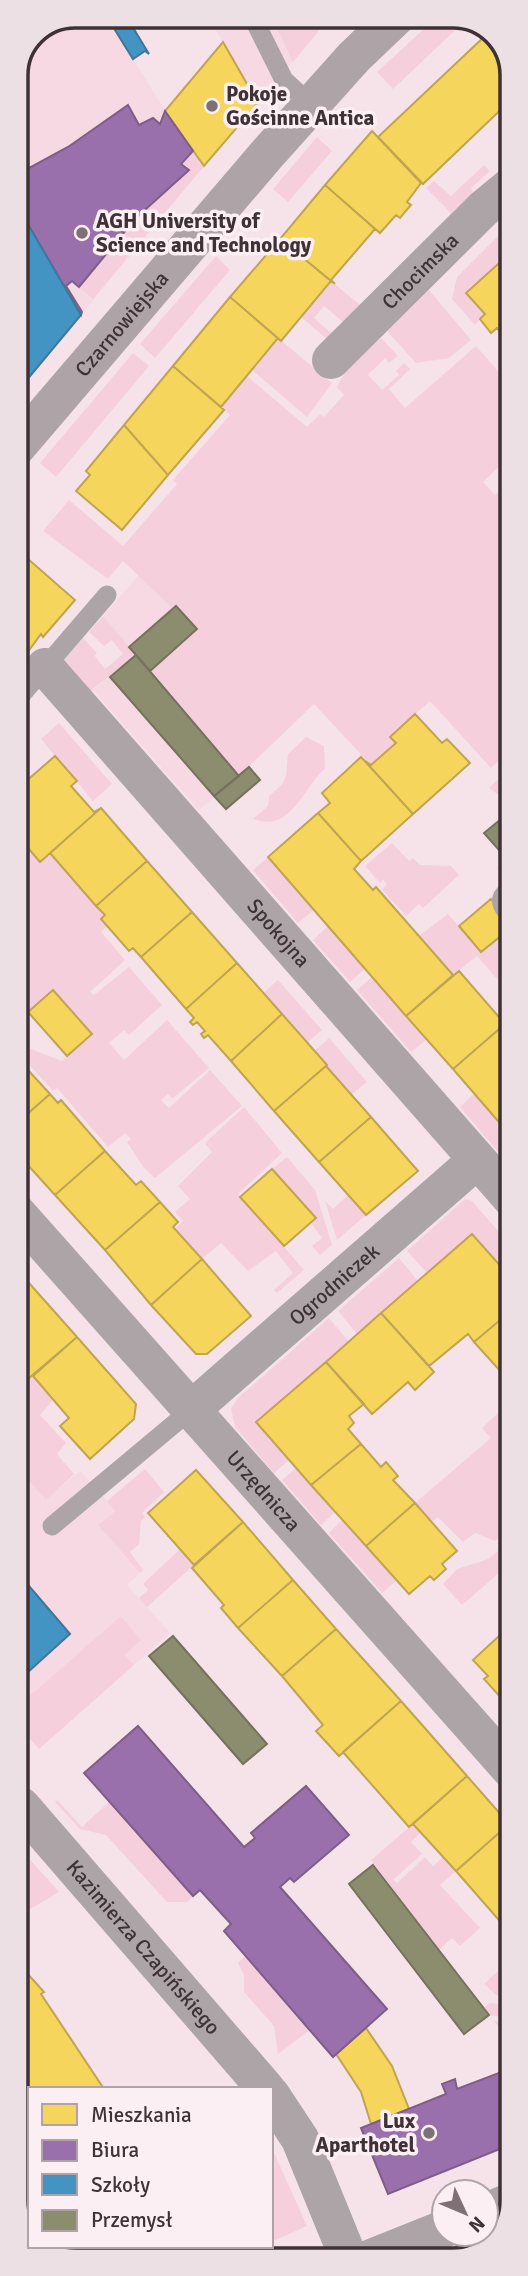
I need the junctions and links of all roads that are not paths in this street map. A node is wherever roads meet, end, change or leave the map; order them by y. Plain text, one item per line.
1 (258, 28) edge
2 (385, 28) edge
3 (310, 104) junction
4 (500, 195) edge
5 (331, 360) dead end
6 (28, 431) edge
7 (107, 595) dead end
8 (45, 667) junction
9 (28, 687) edge
10 (477, 1160) junction
11 (500, 1186) edge
12 (28, 1225) edge
13 (192, 1409) junction
14 (52, 1526) dead end
15 (500, 1757) edge
16 (28, 1814) edge
17 (264, 2087) edge
18 (273, 2098) edge
19 (430, 2235) edge
20 (345, 2248) edge
21 (396, 2248) edge

1 - 3 lane
2 - 3 main road, Czarnowiejska
3 - 6 main road, Czarnowiejska
4 - 5 street, Chocimska
7 - 8 lane
8 - 9 lane
8 - 10 street, Spokojna
10 - 11 street, Spokojna
10 - 13 street, Ogrodniczek
12 - 13 street, Urzędnicza
13 - 14 lane
13 - 15 street, Urzędnicza
16 - 17 street, Kazimierza Czapińskiego
18 - 20 street
19 - 21 street

